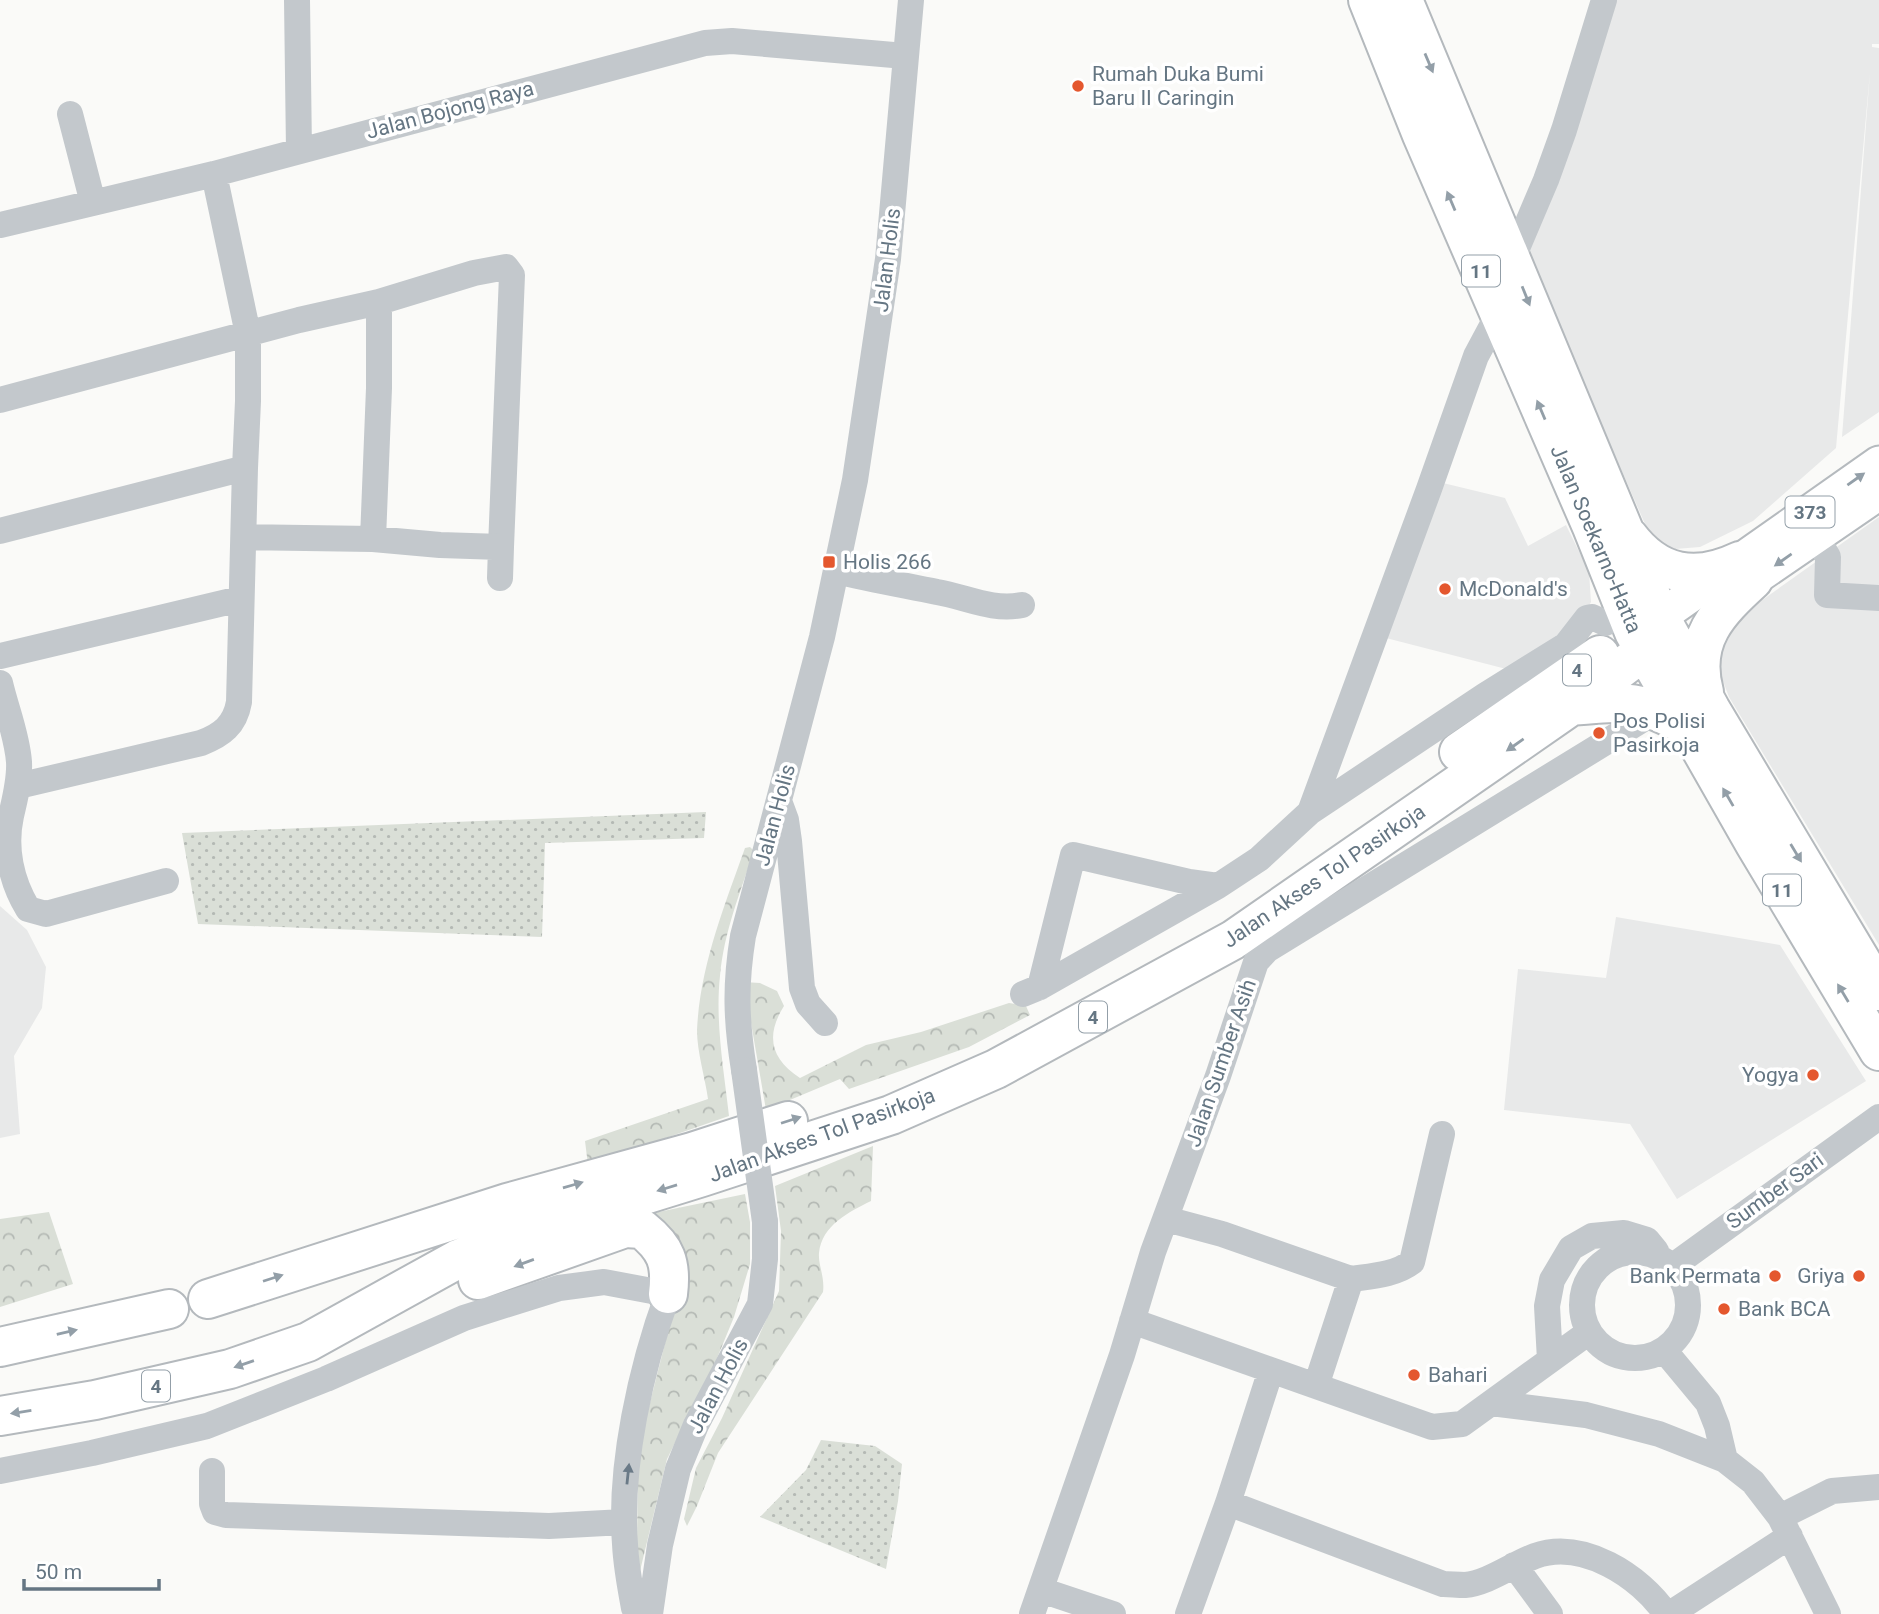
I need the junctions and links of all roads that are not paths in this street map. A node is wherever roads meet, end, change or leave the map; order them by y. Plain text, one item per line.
1 (298, 0) edge
2 (911, 0) edge
3 (1368, 0) edge
4 (1403, 0) edge
5 (1604, 0) edge
6 (905, 56) junction
7 (70, 114) dead end
8 (299, 151) junction
9 (214, 174) junction
10 (93, 203) junction
11 (0, 225) edge
12 (1512, 261) junction
13 (379, 302) junction
14 (1499, 313) junction
15 (248, 334) junction
16 (0, 400) edge
17 (1879, 463) edge
18 (245, 468) junction
19 (1879, 493) edge
20 (0, 531) edge
21 (1610, 535) junction
22 (244, 537) junction
23 (1816, 537) junction
24 (373, 539) junction
25 (501, 547) junction
26 (836, 571) junction
27 (1747, 571) junction
28 (499, 578) dead end
29 (1879, 598) edge
30 (240, 599) junction
31 (1022, 605) dead end
32 (1643, 632) junction
33 (0, 656) edge
34 (0, 683) edge
35 (1571, 706) junction
36 (1686, 716) junction
37 (18, 786) junction
38 (779, 800) junction
39 (1310, 812) junction
40 (166, 881) dead end
41 (1218, 886) junction
42 (1879, 991) edge
43 (825, 1023) dead end
44 (1879, 1051) edge
45 (1879, 1118) edge
46 (1442, 1134) dead end
47 (1879, 1139) edge
48 (1166, 1219) junction
49 (1672, 1267) junction
50 (1351, 1279) junction
51 (668, 1294) junction
52 (208, 1299) dead end
53 (169, 1309) dead end
54 (1132, 1321) junction
55 (1589, 1332) junction
56 (308, 1342) junction
57 (0, 1347) edge
58 (1664, 1350) junction
59 (1550, 1360) junction
60 (1271, 1370) junction
61 (1316, 1386) junction
62 (1491, 1403) junction
63 (0, 1416) edge
64 (1725, 1460) junction
65 (0, 1471) edge
66 (212, 1471) dead end
67 (1879, 1487) edge
68 (1228, 1503) junction
69 (624, 1522) junction
70 (1785, 1527) junction
71 (1514, 1565) junction
72 (1037, 1602) edge
73 (637, 1614) edge
74 (650, 1614) edge
75 (1113, 1614) edge
76 (1188, 1614) edge
77 (1550, 1614) edge
78 (1668, 1614) edge
79 (1828, 1614) edge

1 - 8 street
2 - 6 street, Jalan Holis
14 -> 3 highway, Jalan Soekarno-Hatta / 11
4 -> 12 highway, Jalan Soekarno-Hatta / 11
5 - 12 street
6 - 8 street, Jalan Bojong Raya
6 - 26 street, Jalan Holis
7 - 10 street
8 - 9 street, Jalan Bojong Raya
9 - 10 street, Jalan Bojong Raya
9 - 15 street
10 - 11 street, Jalan Bojong Raya
12 -> 21 highway, Jalan Soekarno-Hatta / 11
13 - 15 street
13 - 24 street
13 - 25 street
21 -> 14 highway, Jalan Soekarno-Hatta / 11
14 - 39 street
15 - 16 street
15 - 18 street
27 -> 17 main road, 373
18 - 20 street
18 - 22 street
19 - 23 main road, 373
21 - 27 highway
21 - 32 highway, Jalan Soekarno-Hatta / 11
21 - 32 highway
22 - 24 street
22 - 30 street
23 -> 27 main road, 373
23 - 29 street
24 - 25 street
25 - 28 street
26 - 31 street
26 - 38 street, Jalan Holis
27 - 32 main road, 373
27 - 36 highway
30 - 33 street
30 - 37 street
32 - 35 highway, Jalan Akses Tol Pasirkoja / 4
32 - 36 highway, Jalan Soekarno-Hatta / 11
32 - 39 street
52 -> 32 highway, Jalan Akses Tol Pasirkoja / 4
34 - 37 street
35 - 36 highway
35 -> 56 highway, Jalan Akses Tol Pasirkoja / 4
36 -> 42 highway, Jalan Soekarno-Hatta / 11
44 -> 36 highway, Jalan Soekarno-Hatta / 11
36 - 48 street, Jalan Sumber Asih
37 - 40 street
38 - 43 street
38 - 74 street, Jalan Holis, bridge
39 - 41 street
41 - 41 street
45 - 49 street, Sumber Sari
46 - 50 street
47 - 49 street, Sumber Sari
48 - 50 street
48 - 54 street, Jalan Sumber Asih
49 - 55 street
49 - 58 street
49 - 59 street
50 - 61 street
51 -> 56 highway
51 - 65 street
69 -> 51 street
57 -> 53 highway
54 - 60 street
54 - 72 street, Jalan Sumber Asih
55 - 58 street
55 - 59 street
56 -> 63 highway, Jalan Akses Tol Pasirkoja / 4
58 - 64 street
59 - 62 street
60 - 61 street
60 - 68 street
61 - 62 street
62 - 64 street
64 - 70 street
66 - 69 street
67 - 70 street
68 - 71 street
68 - 76 street
69 - 73 street
70 - 78 street
70 - 79 street
71 - 77 street
71 - 78 street
72 - 75 street

